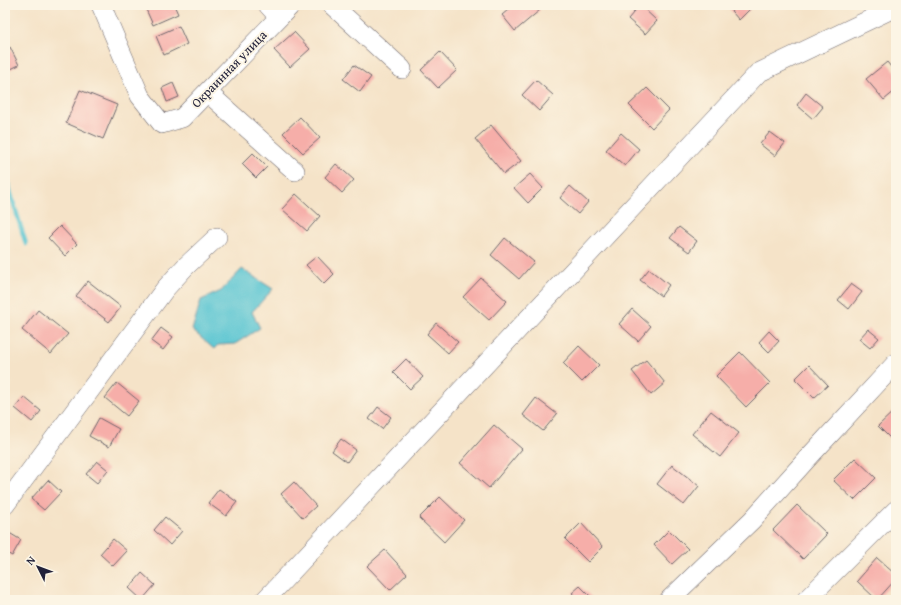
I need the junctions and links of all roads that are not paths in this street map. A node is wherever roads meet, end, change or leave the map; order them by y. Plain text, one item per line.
1 (102, 5) edge
2 (332, 5) edge
3 (896, 8) edge
4 (279, 9) edge
5 (402, 69) dead end
6 (208, 92) junction
7 (295, 171) dead end
8 (217, 236) dead end
9 (896, 363) edge
10 (5, 505) edge
11 (896, 510) edge
12 (265, 600) edge
13 (668, 600) edge
14 (806, 600) edge

1 - 6 street, Окраинная улица
2 - 5 street
3 - 12 street
4 - 6 street, Окраинная улица
6 - 7 street
8 - 10 street
9 - 13 street
11 - 14 street

